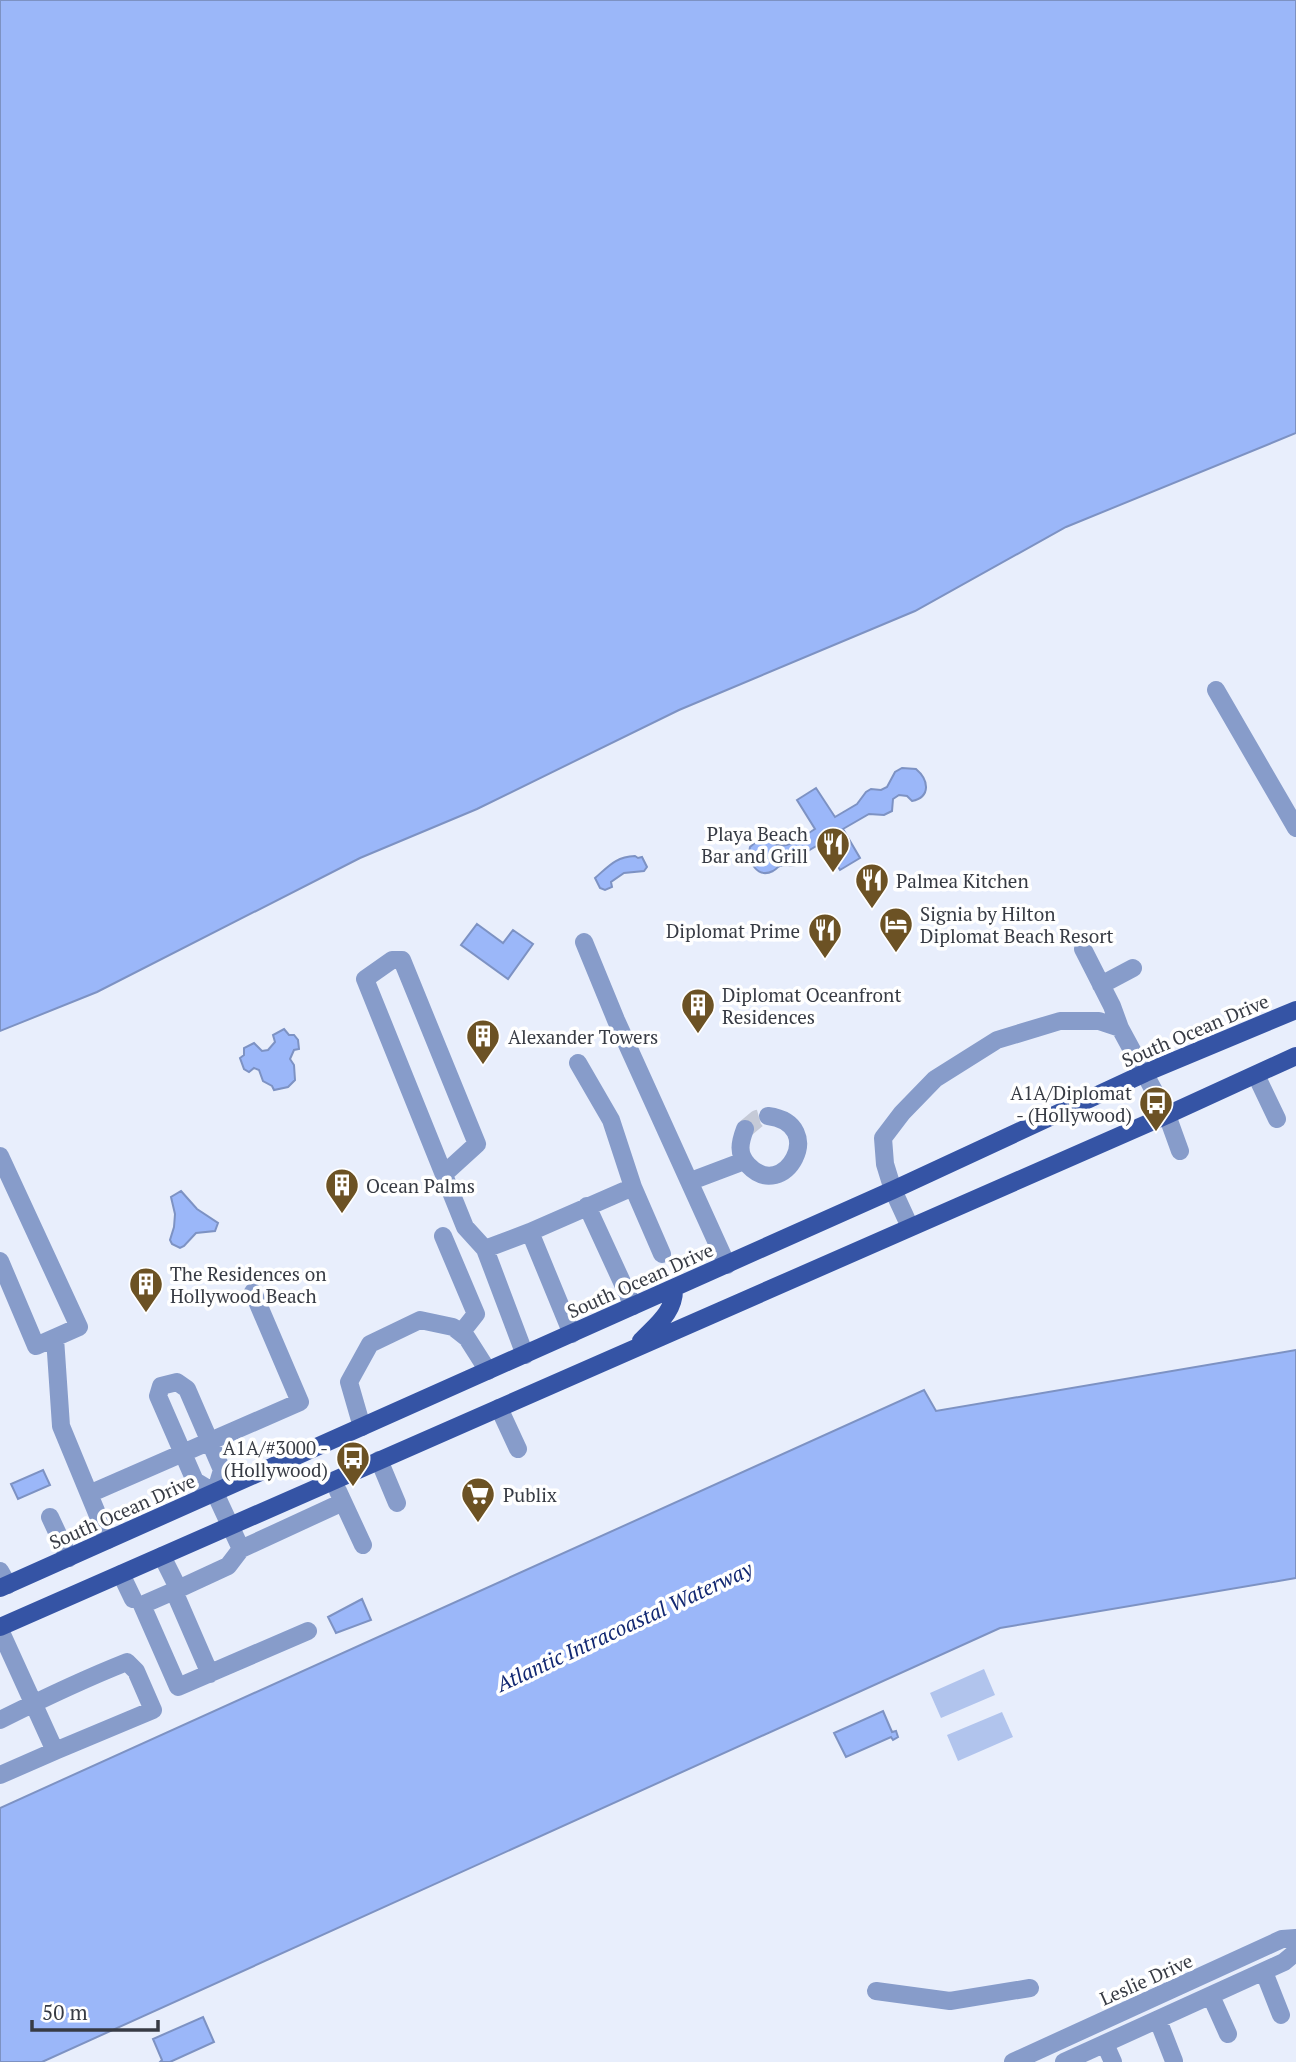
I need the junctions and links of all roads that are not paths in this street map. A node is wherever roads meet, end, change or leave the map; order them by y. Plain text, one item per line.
1 (1216, 690) dead end
2 (1296, 828) edge
3 (584, 942) dead end
4 (1083, 949) dead end
5 (1133, 968) dead end
6 (1101, 985) junction
7 (1296, 1010) edge
8 (1120, 1028) junction
9 (1296, 1056) edge
10 (578, 1063) dead end
11 (1145, 1073) junction
12 (1256, 1075) junction
13 (1167, 1115) junction
14 (768, 1116) dead end
15 (1277, 1119) dead end
16 (745, 1129) dead end
17 (1180, 1151) dead end
18 (0, 1156) edge
19 (744, 1161) junction
20 (444, 1174) junction
21 (691, 1181) junction
22 (633, 1187) junction
23 (893, 1190) junction
24 (587, 1206) junction
25 (910, 1227) junction
26 (530, 1232) junction
27 (443, 1236) dead end
28 (485, 1249) junction
29 (662, 1254) dead end
30 (0, 1261) edge
31 (727, 1265) junction
32 (674, 1288) junction
33 (253, 1292) dead end
34 (633, 1306) junction
35 (461, 1333) junction
36 (572, 1334) junction
37 (55, 1338) junction
38 (634, 1349) junction
39 (524, 1355) junction
40 (488, 1371) junction
41 (499, 1408) junction
42 (362, 1427) junction
43 (209, 1441) junction
44 (518, 1449) dead end
45 (183, 1452) junction
46 (379, 1460) junction
47 (333, 1480) junction
48 (215, 1493) junction
49 (89, 1494) junction
50 (343, 1502) junction
51 (397, 1503) dead end
52 (50, 1517) dead end
53 (229, 1526) junction
54 (108, 1540) junction
55 (363, 1545) dead end
56 (241, 1549) junction
57 (162, 1556) junction
58 (69, 1558) junction
59 (121, 1574) junction
60 (3, 1581) edge
61 (174, 1586) junction
62 (133, 1599) dead end
63 (0, 1629) edge
64 (308, 1631) dead end
65 (210, 1674) junction
66 (34, 1703) junction
67 (0, 1720) edge
68 (55, 1751) junction
69 (0, 1775) edge
70 (1296, 1938) edge
71 (1296, 1952) edge
72 (1264, 1972) junction
73 (1030, 1988) dead end
74 (876, 1991) dead end
75 (1211, 1996) junction
76 (1281, 2015) dead end
77 (1158, 2020) junction
78 (1228, 2034) dead end
79 (1105, 2044) junction
80 (1174, 2061) edge
81 (1013, 2062) edge
82 (1064, 2062) edge
83 (1113, 2062) edge

1 - 2 street
3 - 21 street
4 - 6 street
5 - 6 street
6 - 8 street
7 - 11 main road, South Ocean Drive
8 - 11 street
8 - 23 street
9 - 12 main road
10 - 22 street
11 - 13 street
11 - 23 main road, South Ocean Drive
12 - 13 main road
12 - 15 street
13 - 17 street
13 - 25 main road
14 - 19 street
16 - 19 street
18 - 37 street
19 - 21 street
20 - 20 street
20 - 28 street
21 - 31 street
22 - 24 street
22 - 29 street
23 - 25 street
23 - 31 main road, South Ocean Drive
24 - 26 street
24 - 34 street
25 - 38 main road
26 - 28 street
26 - 36 street
27 - 35 street
28 - 39 street
30 - 37 street
31 - 32 main road, South Ocean Drive
32 - 34 main road, South Ocean Drive
32 - 38 main road
33 - 43 street
34 - 36 main road, South Ocean Drive
35 - 40 street
35 - 42 street
36 - 39 main road, South Ocean Drive
37 - 49 street
38 - 41 main road
39 - 40 main road, South Ocean Drive
40 - 42 main road, South Ocean Drive
41 - 44 street
41 - 46 main road
42 - 48 main road, South Ocean Drive
43 - 45 street
43 - 45 street
43 - 48 street
45 - 48 street
45 - 49 street
46 - 47 main road
46 - 51 street
47 - 50 street
47 - 53 main road
48 - 53 street
48 - 54 main road, South Ocean Drive
49 - 54 street
50 - 55 street
50 - 56 street
52 - 58 street
53 - 56 street
53 - 57 main road
54 - 58 main road, South Ocean Drive
56 - 61 street
57 - 59 main road
57 - 61 street
58 - 60 main road, South Ocean Drive
59 - 62 street
59 - 63 main road
61 - 65 street
61 - 65 street
63 - 66 street
64 - 65 street
66 - 67 street
66 - 68 street
66 - 68 street
68 - 69 street
70 - 81 street, Leslie Drive
71 - 72 street
72 - 75 street
72 - 76 street
73 - 74 street
75 - 77 street
75 - 78 street
77 - 79 street
77 - 80 street
79 - 82 street
79 - 83 street

